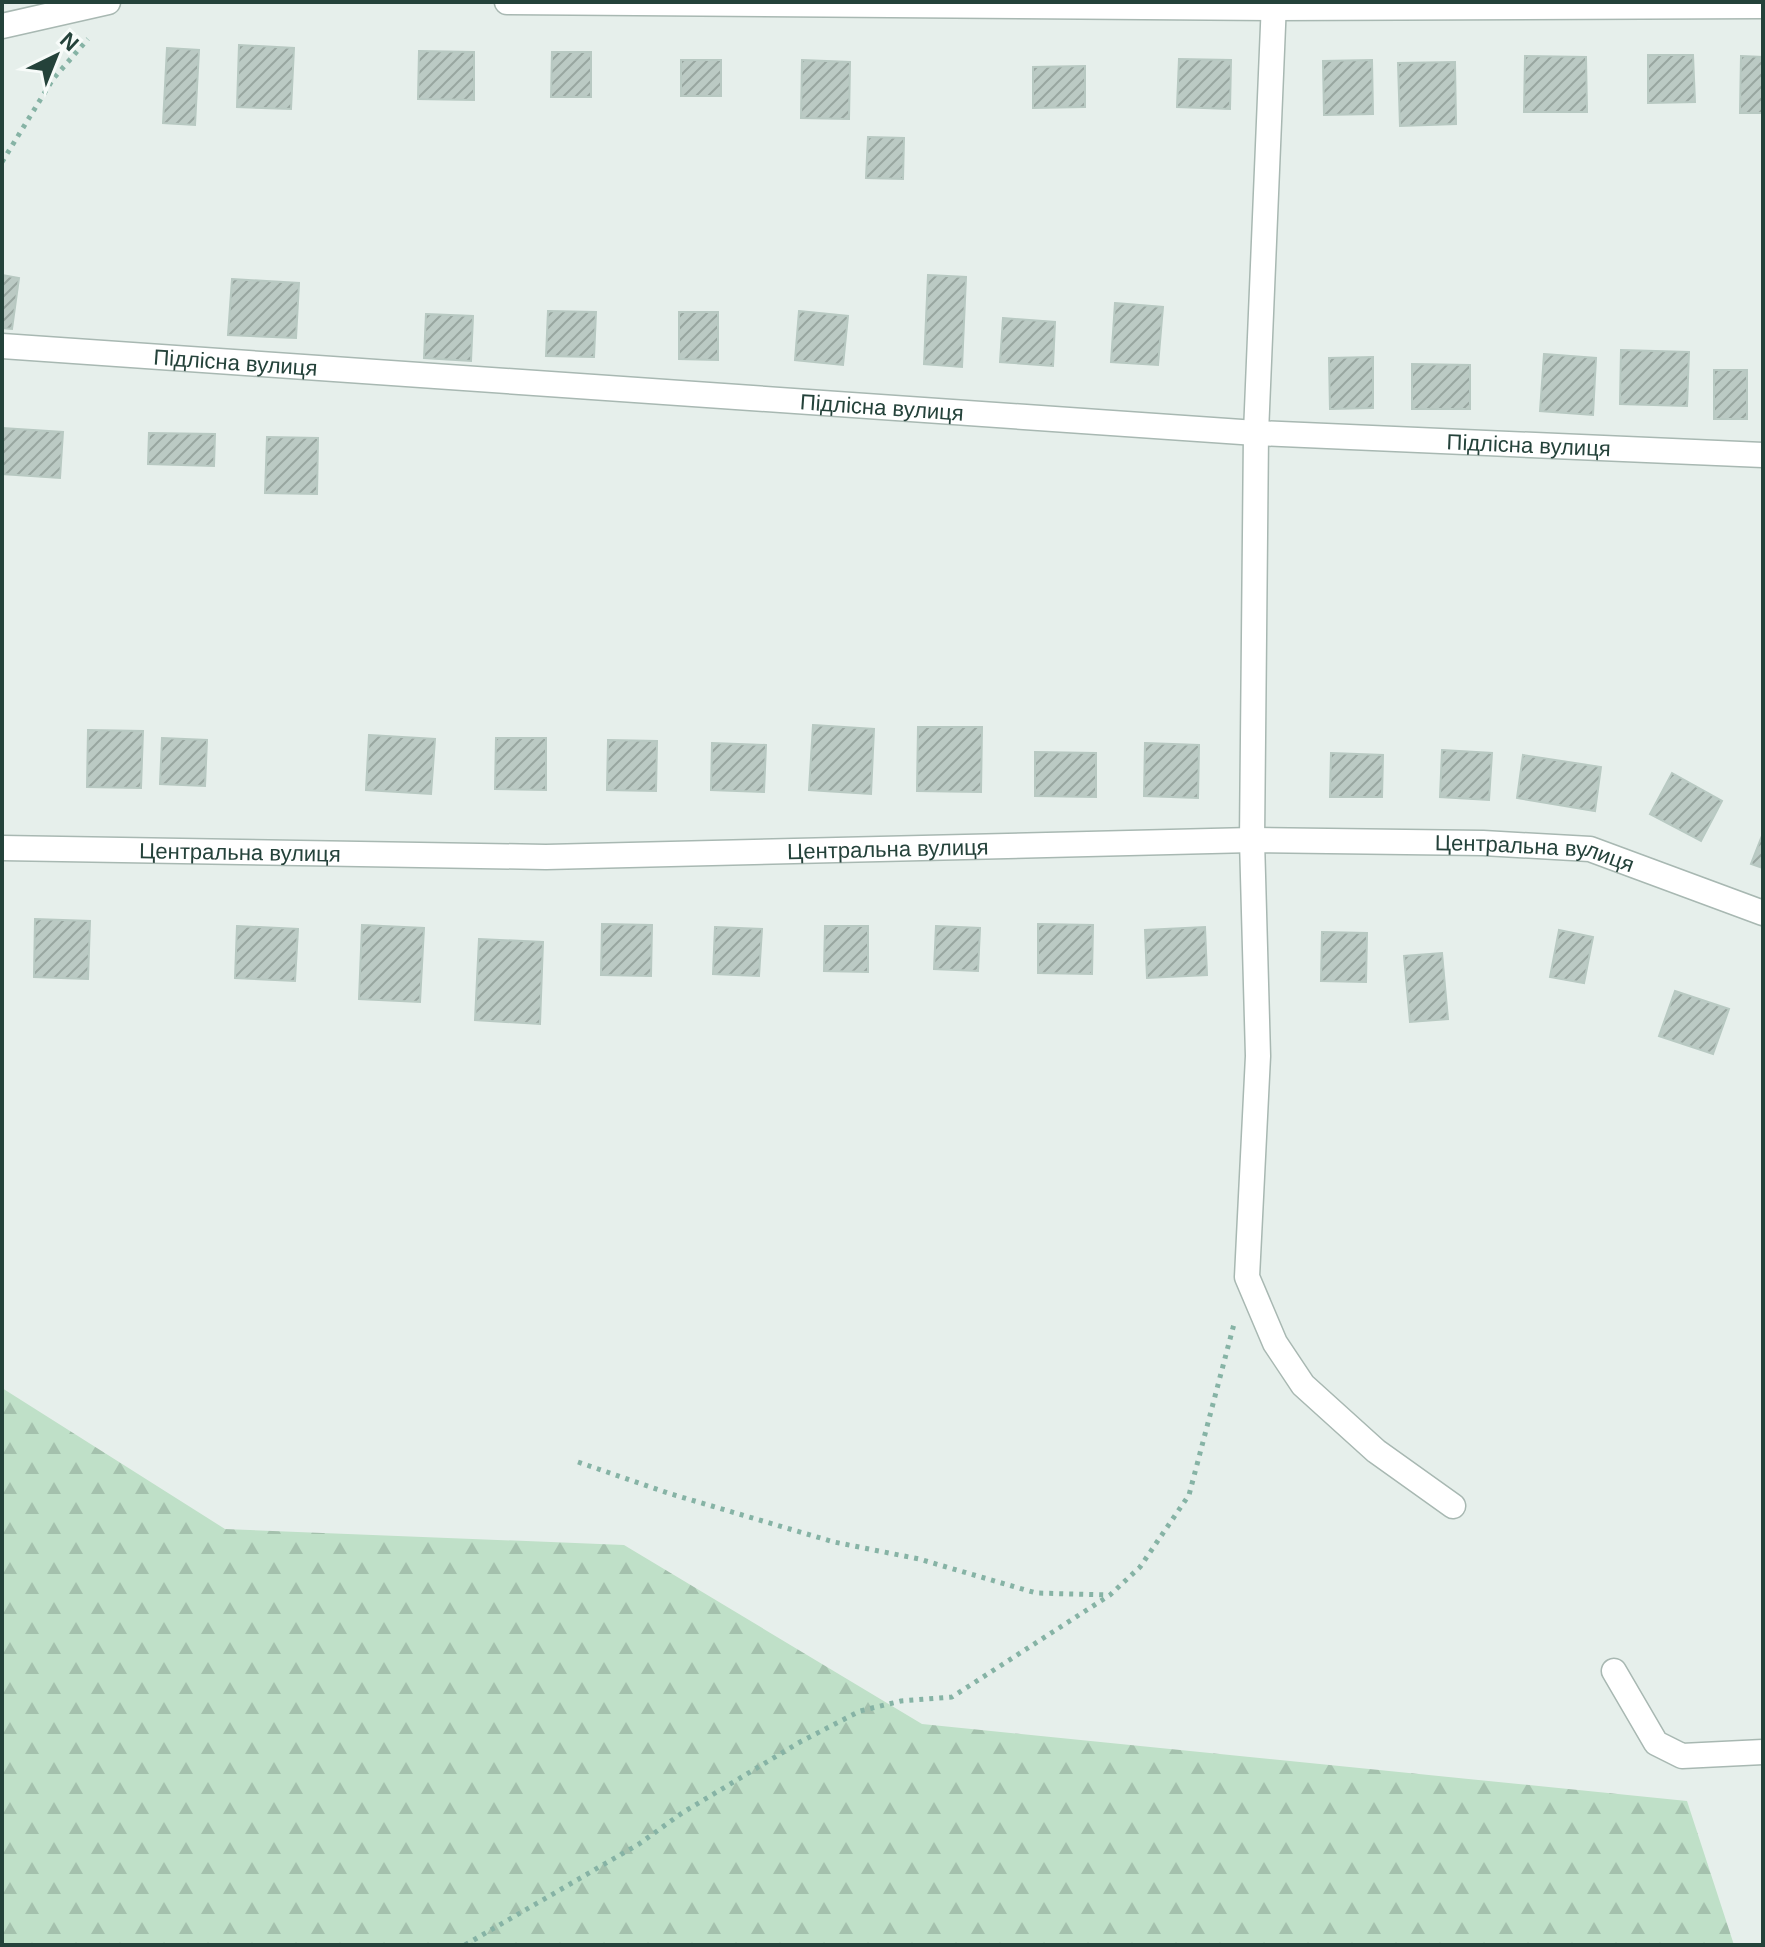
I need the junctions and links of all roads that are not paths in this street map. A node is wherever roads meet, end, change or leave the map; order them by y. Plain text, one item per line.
1 (108, 2) edge
2 (507, 2) edge
3 (1274, 5) edge
4 (1763, 6) edge
5 (2, 26) edge
6 (2, 346) edge
7 (1256, 433) junction
8 (1763, 455) edge
9 (1252, 840) junction
10 (2, 848) edge
11 (1763, 913) edge
12 (1453, 1506) dead end
13 (1614, 1671) dead end
14 (1763, 1752) edge

1 - 5 street
2 - 3 street
3 - 4 street
3 - 7 street
6 - 7 street, Підлісна вулиця
7 - 8 street, Підлісна вулиця
7 - 9 street
9 - 10 street, Центральна вулиця
9 - 11 street, Центральна вулиця
9 - 12 street
13 - 14 street

